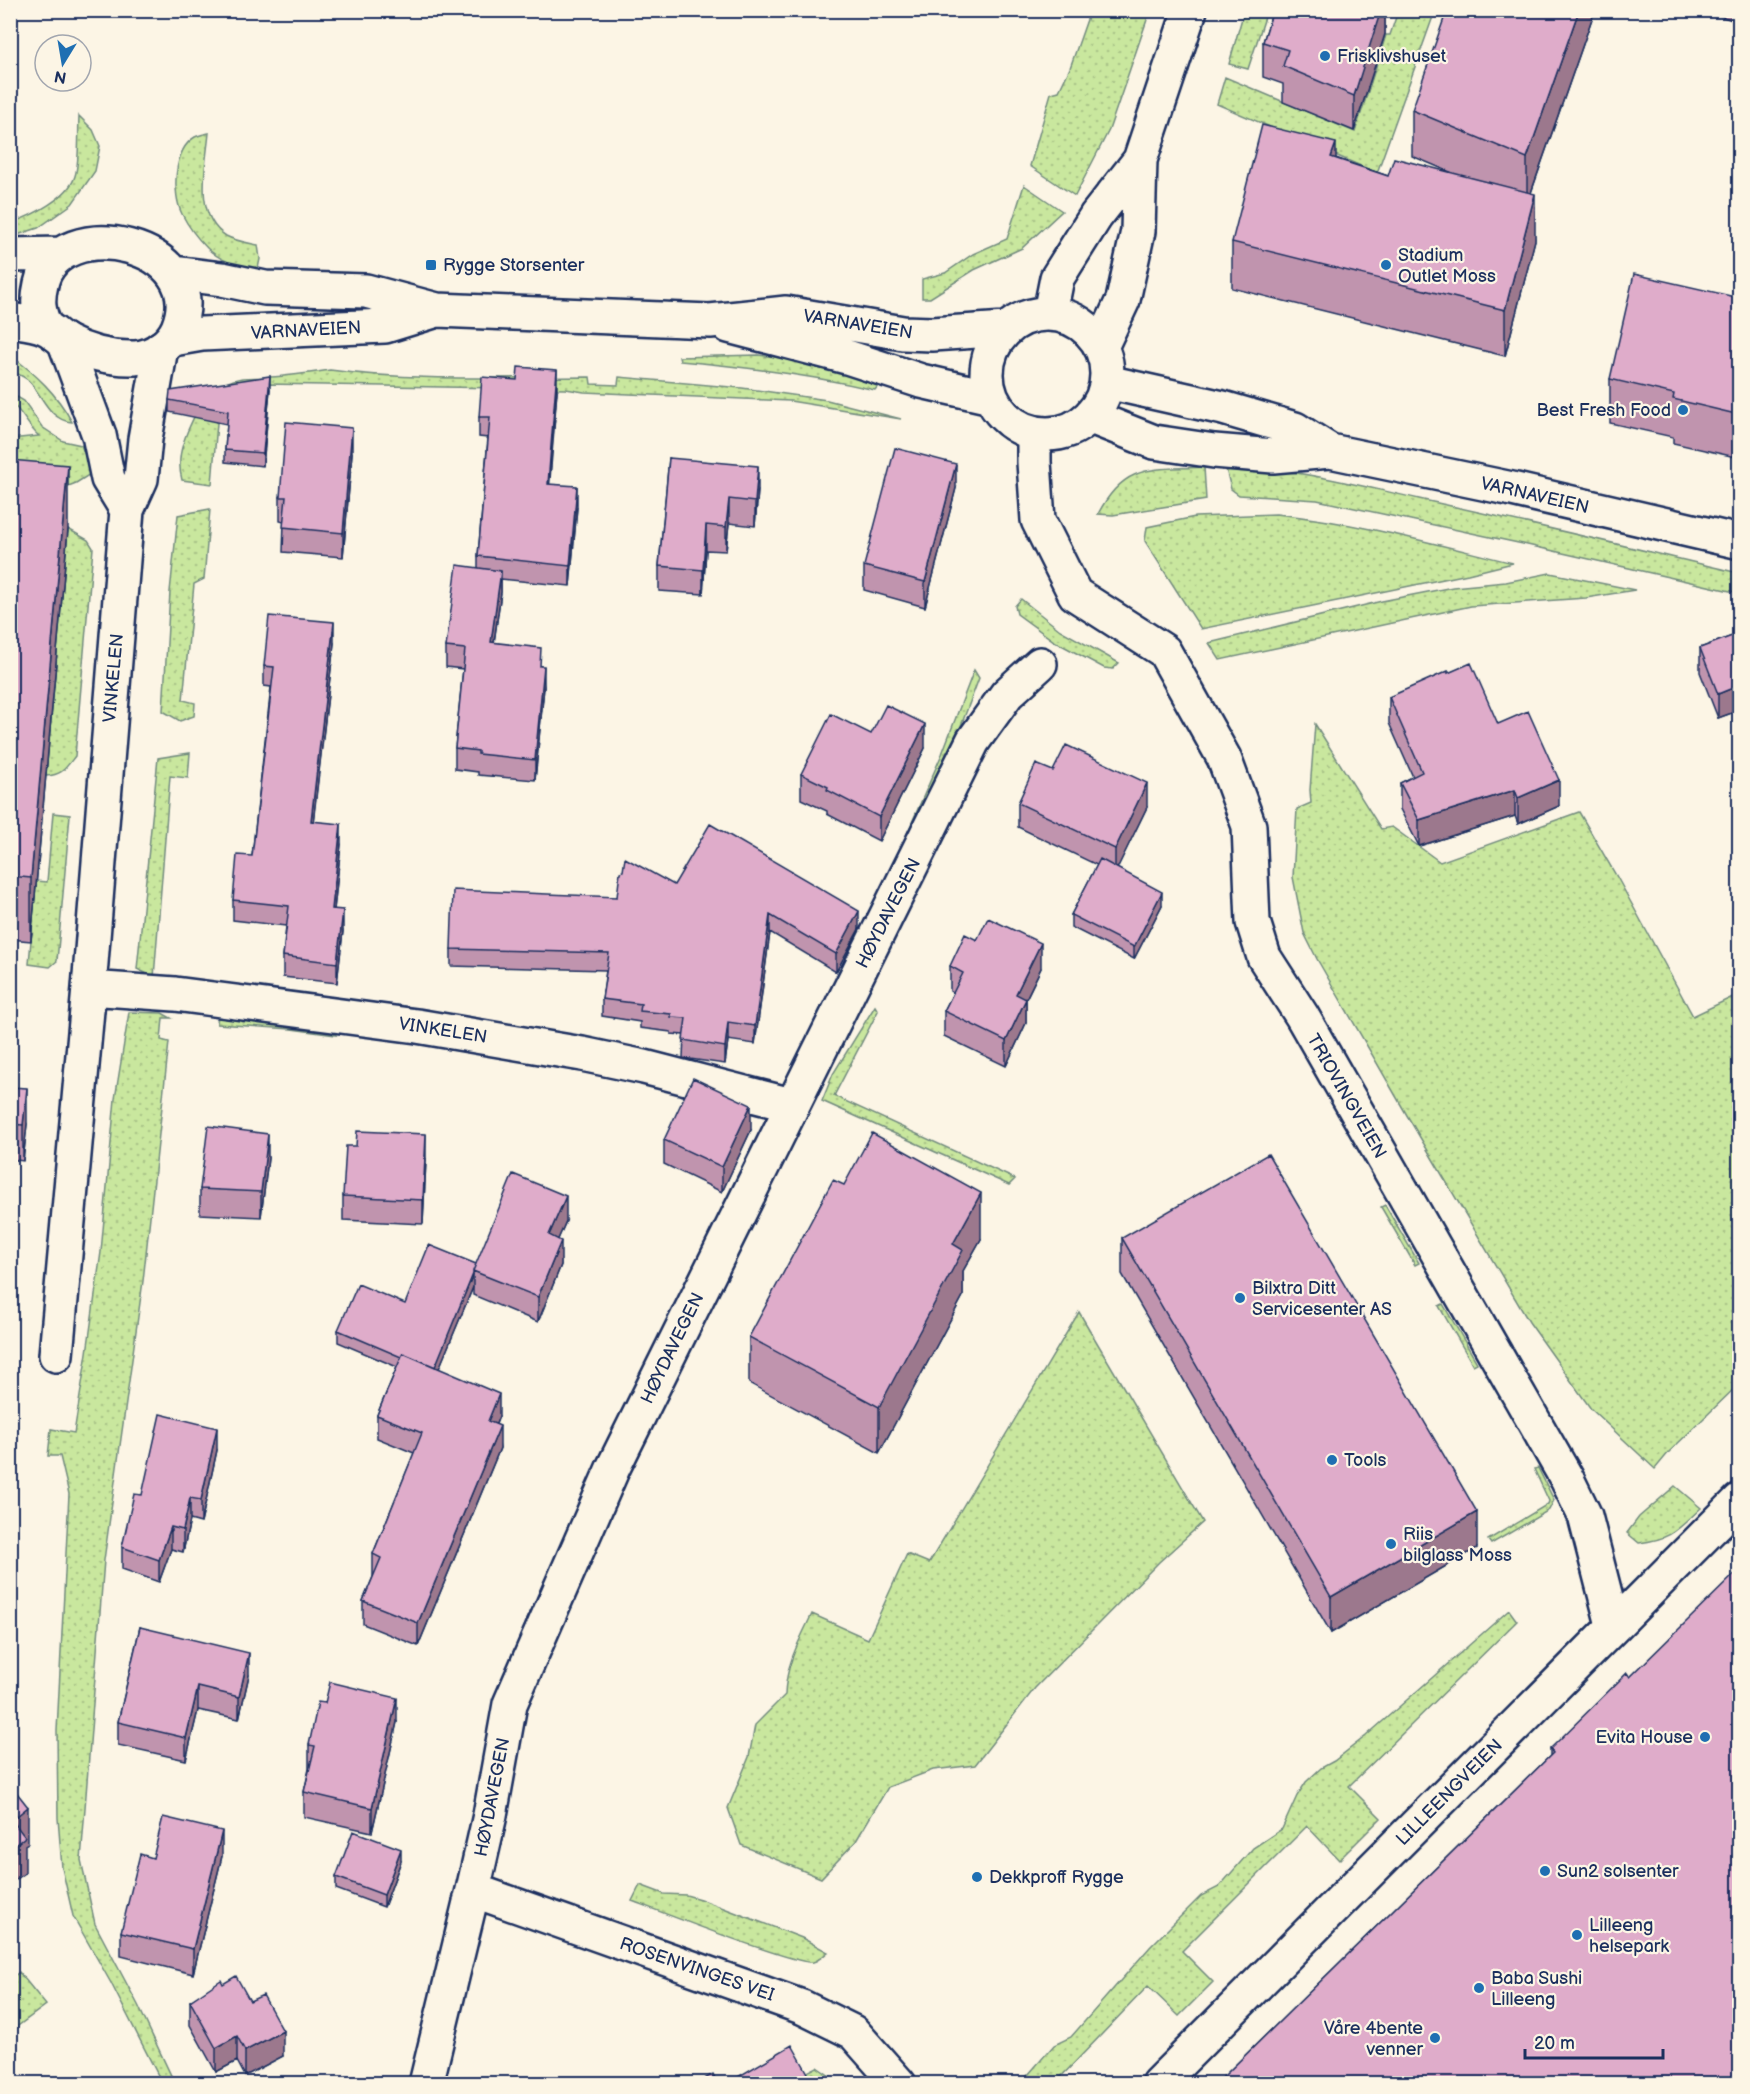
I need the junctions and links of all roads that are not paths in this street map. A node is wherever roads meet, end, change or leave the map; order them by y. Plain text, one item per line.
1 (1190, 10) edge
2 (1140, 160) junction
3 (61, 254) junction
4 (10, 255) edge
5 (174, 273) junction
6 (436, 310) junction
7 (1050, 313) junction
8 (10, 320) edge
9 (710, 321) junction
10 (1006, 329) junction
11 (55, 334) junction
12 (167, 344) junction
13 (1101, 347) junction
14 (1107, 382) junction
15 (991, 397) junction
16 (1091, 417) junction
17 (1034, 433) junction
18 (1330, 451) junction
19 (127, 510) junction
20 (1740, 542) edge
21 (1040, 664) dead end
22 (89, 988) junction
23 (791, 1105) junction
24 (56, 1354) dead end
25 (1740, 1500) edge
26 (1613, 1625) junction
27 (473, 1890) junction
28 (426, 2084) edge
29 (899, 2084) edge
30 (1158, 2084) edge

1 - 2 street
2 - 7 street
2 - 13 street
3 - 4 street
3 - 5 street
3 - 11 street
5 - 6 street, VARNAVEIEN
5 - 12 street
6 - 9 street, VARNAVEIEN
6 - 12 street, VARNAVEIEN
7 - 10 street
7 - 13 street
8 - 11 street, VARNAVEIEN
9 - 10 street, VARNAVEIEN
9 - 15 street, VARNAVEIEN
10 - 15 street
11 - 12 street, VARNAVEIEN
11 - 19 street
12 - 19 street, VINKELEN
13 - 14 street
14 - 16 street
14 - 18 street, VARNAVEIEN
15 - 17 street
16 - 17 street
16 - 18 street, VARNAVEIEN
17 - 26 street, TRIOVINGVEIEN
18 - 20 street, VARNAVEIEN
19 - 22 street, VINKELEN
21 - 23 street, HØYDAVEGEN
22 - 23 street, VINKELEN
22 - 24 street, VINKELEN
23 - 27 street, HØYDAVEGEN
25 - 26 street, LILLEENGVEIEN
26 - 30 street, LILLEENGVEIEN
27 - 28 street, HØYDAVEGEN
27 - 29 street, ROSENVINGES VEI

